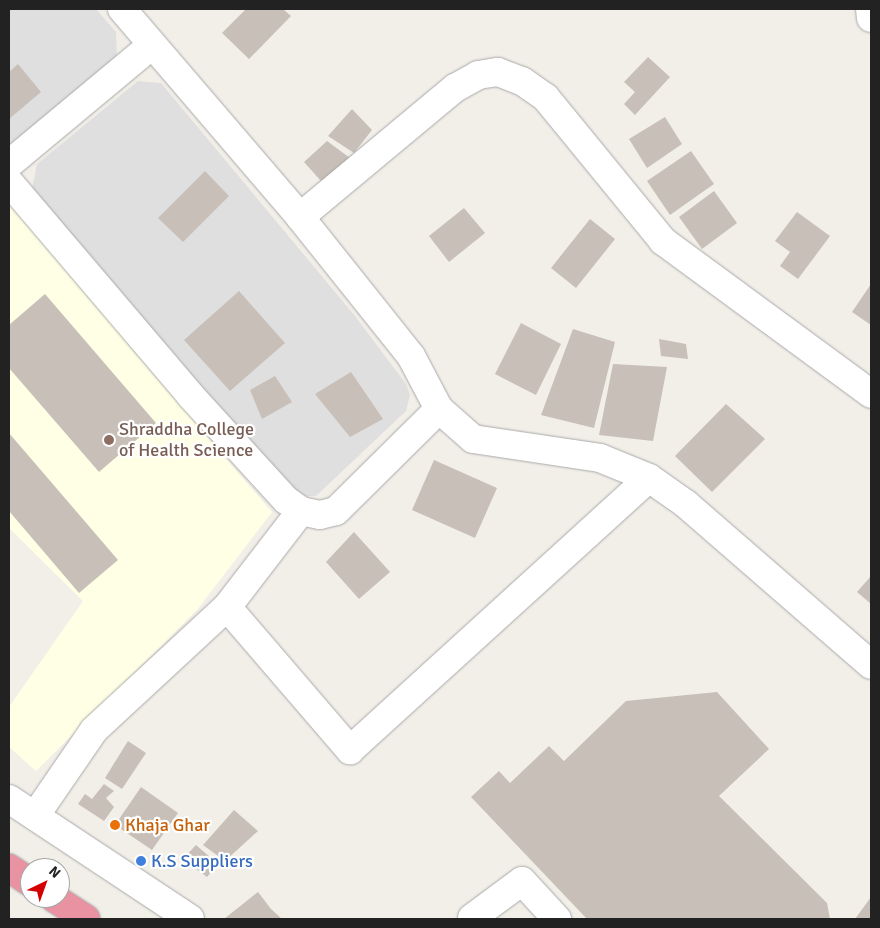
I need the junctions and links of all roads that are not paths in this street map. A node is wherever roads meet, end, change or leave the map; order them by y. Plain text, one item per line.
1 (122, 9) edge
2 (870, 9) edge
3 (871, 18) edge
4 (152, 45) junction
5 (9, 164) edge
6 (9, 182) edge
7 (300, 218) junction
8 (871, 394) edge
9 (439, 409) junction
10 (649, 478) junction
11 (301, 511) junction
12 (227, 607) junction
13 (871, 665) edge
14 (9, 799) edge
15 (35, 816) junction
16 (9, 868) edge
17 (20, 875) edge
18 (69, 908) edge
19 (472, 918) edge
20 (86, 919) edge
21 (190, 919) edge
22 (557, 919) edge

1 - 4 street
2 - 3 street
4 - 5 street
4 - 7 street
6 - 11 street
7 - 8 street
7 - 9 street
9 - 10 street
9 - 11 street
10 - 12 street
10 - 13 street
11 - 12 street
12 - 15 street
14 - 15 street
15 - 21 street
16 - 17 highway
18 - 20 highway
19 - 22 street

